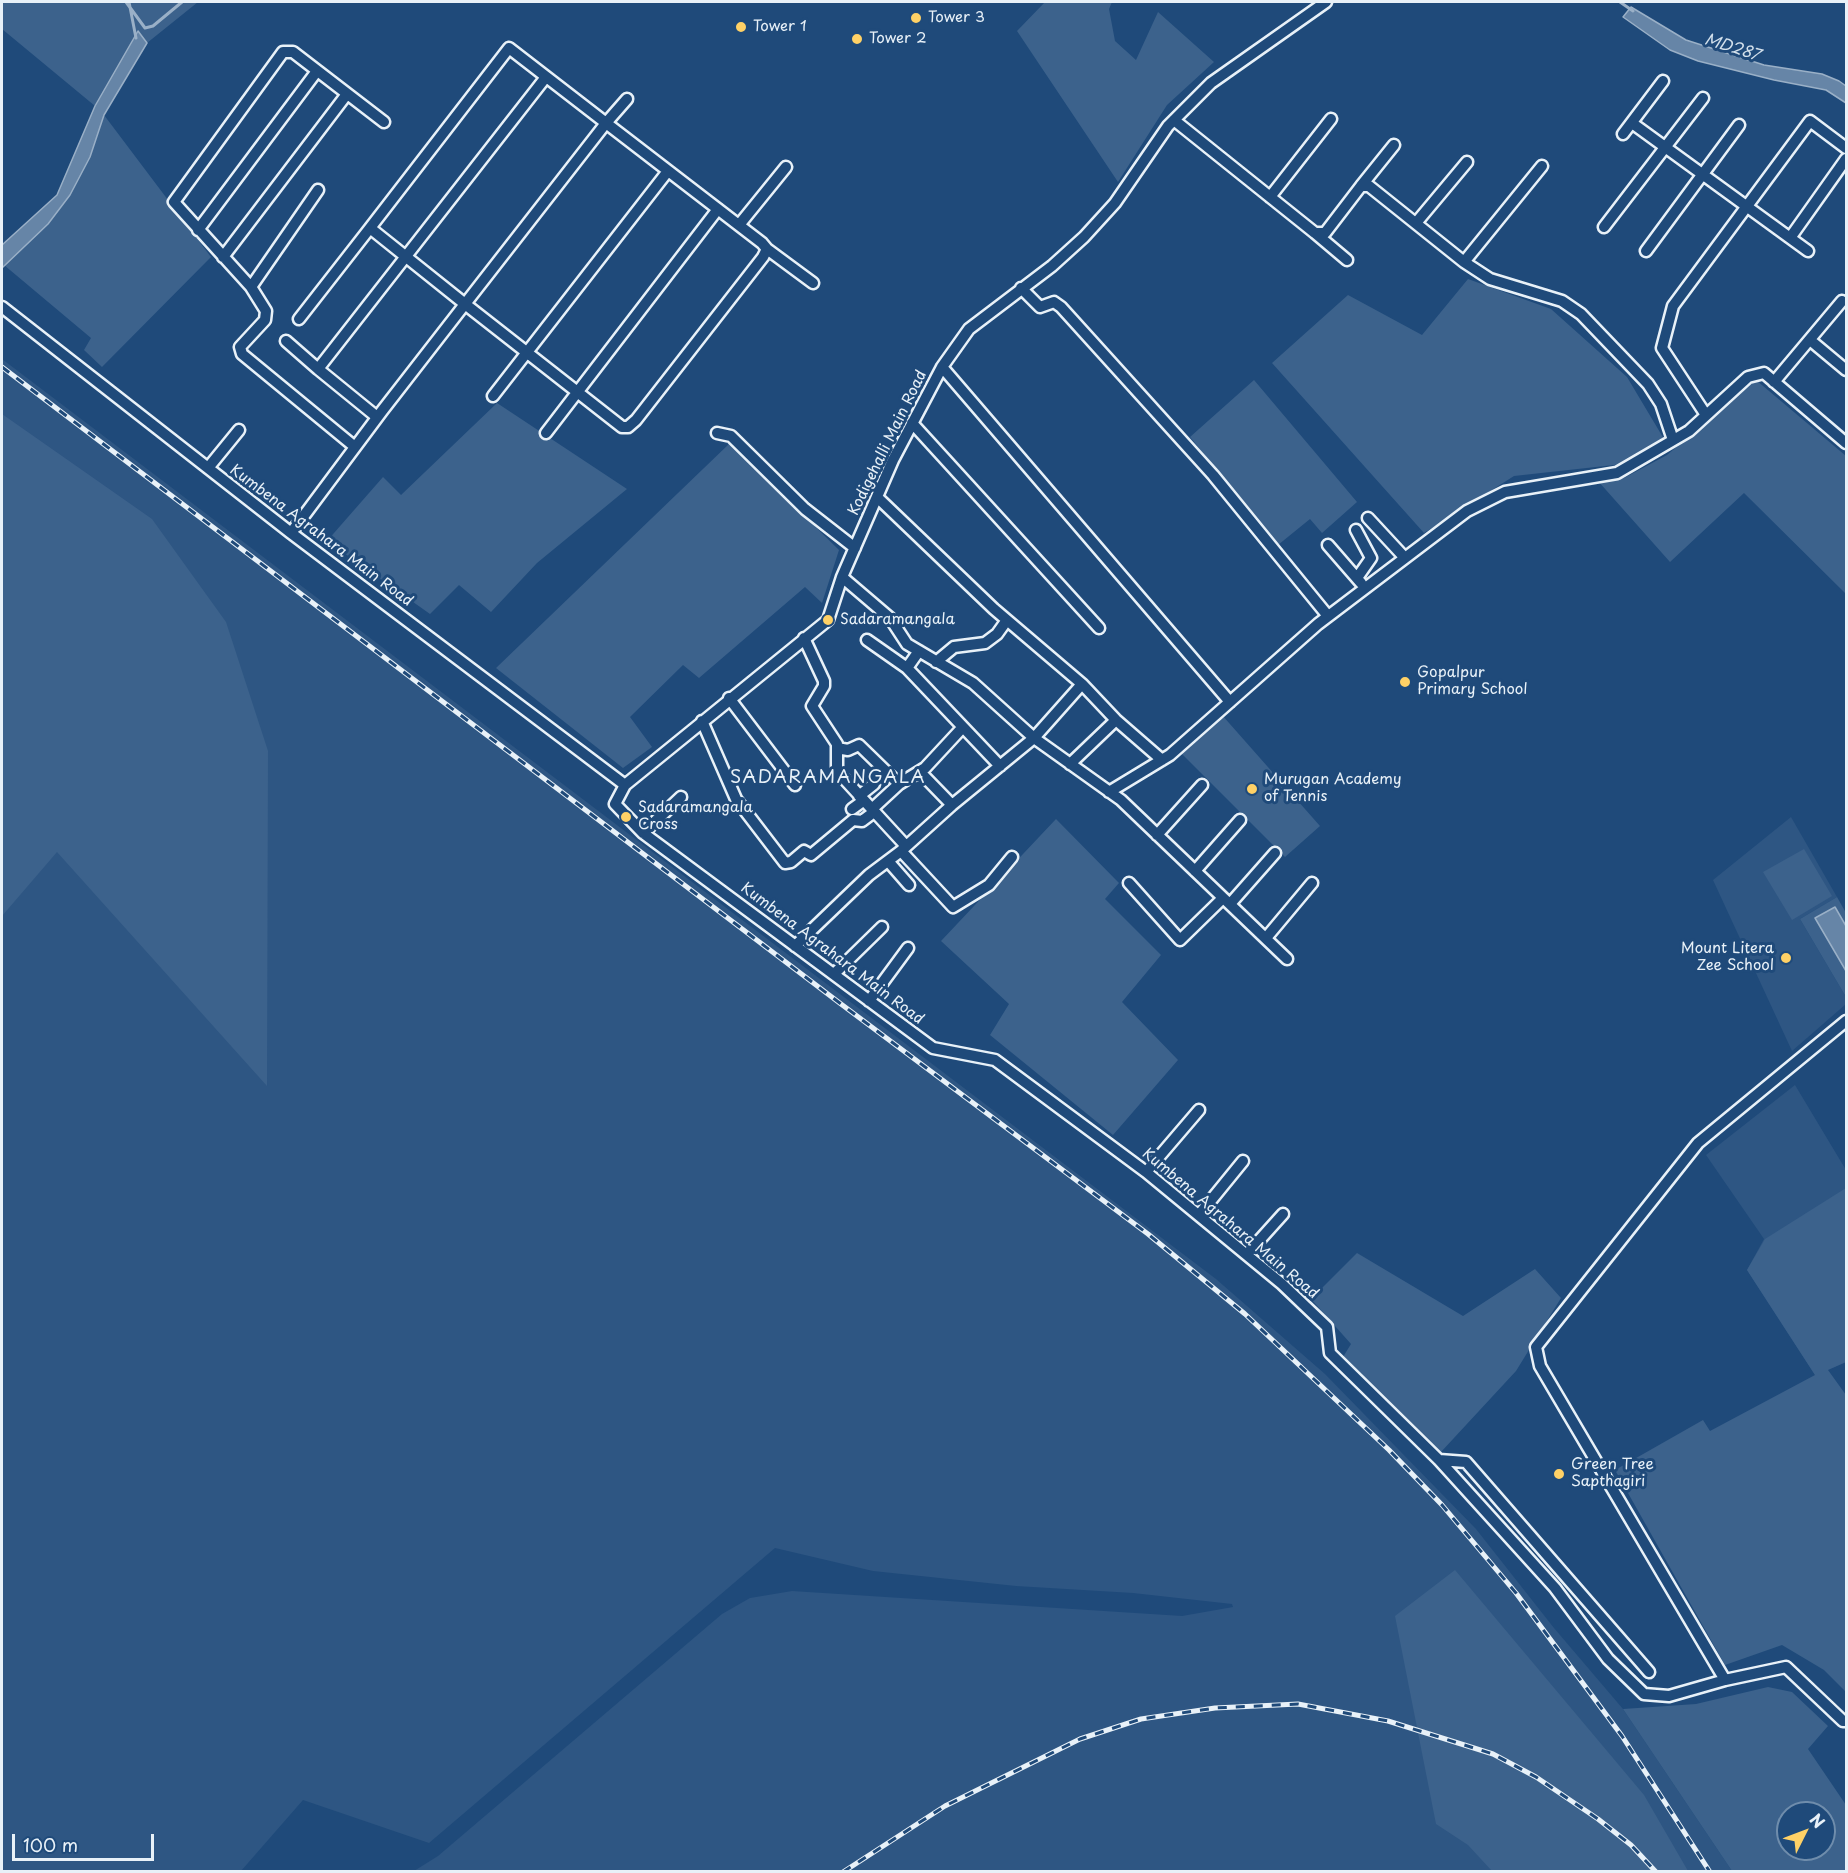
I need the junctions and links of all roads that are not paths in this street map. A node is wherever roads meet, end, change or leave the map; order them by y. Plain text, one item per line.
1 (1326, 2) edge
2 (317, 71) junction
3 (546, 77) junction
4 (1663, 81) dead end
5 (347, 94) junction
6 (1703, 98) dead end
7 (627, 99) dead end
8 (1331, 119) dead end
9 (1173, 120) junction
10 (384, 122) dead end
11 (606, 123) junction
12 (1632, 123) junction
13 (1739, 125) dead end
14 (1623, 134) dead end
15 (1394, 145) dead end
16 (1665, 147) junction
17 (1846, 147) edge
18 (1846, 159) edge
19 (1467, 162) dead end
20 (1542, 166) dead end
21 (786, 167) dead end
22 (668, 171) junction
23 (1702, 174) junction
24 (1361, 186) junction
25 (318, 190) dead end
26 (1270, 197) junction
27 (1747, 207) junction
28 (718, 209) junction
29 (1416, 223) junction
30 (739, 225) junction
31 (1604, 227) dead end
32 (370, 228) junction
33 (198, 230) junction
34 (1315, 233) junction
35 (1790, 238) junction
36 (767, 249) junction
37 (1646, 251) dead end
38 (1808, 251) dead end
39 (223, 257) junction
40 (406, 257) junction
41 (1347, 260) dead end
42 (1464, 262) junction
43 (813, 283) dead end
44 (251, 287) junction
45 (1021, 288) junction
46 (1842, 301) dead end
47 (465, 304) junction
48 (2, 307) edge
49 (299, 319) dead end
50 (286, 340) dead end
51 (1810, 340) junction
52 (525, 351) junction
53 (942, 367) junction
54 (318, 369) junction
55 (1846, 370) edge
56 (1774, 382) junction
57 (577, 392) junction
58 (493, 396) dead end
59 (1706, 415) junction
60 (377, 417) junction
61 (912, 423) junction
62 (238, 430) dead end
63 (546, 433) dead end
64 (717, 433) dead end
65 (1673, 440) junction
66 (1846, 443) edge
67 (355, 447) junction
68 (208, 468) junction
69 (877, 497) junction
70 (1368, 518) dead end
71 (1356, 530) dead end
72 (291, 532) junction
73 (1328, 545) dead end
74 (855, 548) junction
75 (1405, 558) junction
76 (842, 577) junction
77 (1357, 578) junction
78 (1365, 587) junction
79 (1328, 616) junction
80 (1007, 620) junction
81 (1100, 628) dead end
82 (804, 638) junction
83 (867, 640) dead end
84 (919, 651) junction
85 (936, 662) junction
86 (907, 668) junction
87 (1082, 684) junction
88 (729, 698) junction
89 (1230, 702) junction
90 (1116, 720) junction
91 (702, 721) junction
92 (963, 727) junction
93 (1034, 738) junction
94 (837, 748) junction
95 (1162, 760) junction
96 (1070, 764) junction
97 (1000, 765) junction
98 (920, 772) junction
99 (874, 784) dead end
100 (900, 784) junction
101 (625, 785) junction
102 (795, 785) dead end
103 (1202, 785) dead end
104 (1109, 792) junction
105 (681, 797) dead end
106 (861, 798) junction
107 (952, 805) junction
108 (852, 809) dead end
109 (873, 811) junction
110 (1240, 820) dead end
111 (643, 833) junction
112 (1156, 835) junction
113 (904, 849) junction
114 (1275, 853) dead end
115 (1012, 857) dead end
116 (888, 861) junction
117 (1195, 872) junction
118 (1312, 883) dead end
119 (1129, 884) dead end
120 (909, 885) dead end
121 (1226, 901) junction
122 (882, 927) dead end
123 (1266, 938) junction
124 (795, 946) junction
125 (908, 948) dead end
126 (1287, 958) dead end
127 (834, 974) junction
128 (869, 1000) junction
129 (1846, 1021) edge
130 (1199, 1110) dead end
131 (1243, 1161) dead end
132 (1146, 1172) junction
133 (1283, 1214) dead end
134 (1199, 1215) junction
135 (1247, 1254) junction
136 (1439, 1460) junction
137 (1649, 1672) dead end
138 (1725, 1680) junction
139 (1846, 1721) edge

1 - 9 street, Kodigehalli Main Road
2 - 5 street
2 - 33 street
2 - 33 street
3 - 11 street
3 - 32 street
3 - 40 street
4 - 12 street
5 - 10 street
5 - 39 street
6 - 16 street
7 - 11 street
8 - 26 street
9 - 26 street
9 - 45 street, Kodigehalli Main Road
11 - 22 street
11 - 47 street
12 - 14 street
12 - 16 street
13 - 23 street
15 - 24 street
16 - 23 street
16 - 31 street
17 - 27 street
18 - 35 street
19 - 29 street
20 - 42 street
21 - 30 street
22 - 28 street
22 - 52 street
23 - 27 street
23 - 37 street
24 - 29 street
24 - 34 street
25 - 44 street
26 - 34 street
27 - 35 street
27 - 59 street
28 - 30 street
28 - 57 street
29 - 42 street
30 - 36 street
32 - 40 street
32 - 49 street
33 - 39 street
34 - 41 street
35 - 38 street
36 - 43 street
36 - 57 street
39 - 44 street
40 - 47 street
40 - 54 street
42 - 65 street
44 - 67 street
45 - 53 street, Kodigehalli Main Road
45 - 79 street
46 - 51 street
47 - 52 street
47 - 60 street
48 - 68 street, Kumbena Agrahara Main Road
50 - 54 street
51 - 55 street
51 - 56 street
52 - 57 street
52 - 58 street
53 - 61 street, Kodigehalli Main Road
53 - 89 street
54 - 60 street
56 - 59 street
56 - 66 street
57 - 63 street
59 - 65 street
60 - 67 street
61 - 69 street, Kodigehalli Main Road
61 - 81 street
62 - 68 street
64 - 74 street
65 - 75 street
67 - 72 street
68 - 72 street, Kumbena Agrahara Main Road
69 - 74 street, Kodigehalli Main Road
69 - 80 street
70 - 75 street
71 - 77 street
72 - 101 street, Kumbena Agrahara Main Road
73 - 77 street
74 - 76 street, Kodigehalli Main Road
75 - 78 street
76 - 82 street, Kodigehalli Main Road
76 - 84 street
77 - 78 street
78 - 79 street
79 - 89 street
80 - 85 street
80 - 87 street
82 - 88 street, Kodigehalli Main Road
82 - 94 street
83 - 86 street
84 - 85 street
84 - 86 street
85 - 93 street
86 - 92 street
87 - 90 street
87 - 93 street
88 - 91 street, Kodigehalli Main Road
88 - 102 street
89 - 95 street
90 - 95 street
90 - 96 street
91 - 101 street, Kodigehalli Main Road
91 - 109 street
92 - 97 street
92 - 98 street
93 - 96 street
93 - 97 street
94 - 100 street
94 - 106 street
95 - 104 street
96 - 104 street
97 - 107 street
98 - 100 street
98 - 107 street
99 - 106 street
100 - 109 street
101 - 111 street, Kumbena Agrahara Main Road
103 - 112 street
104 - 112 street
105 - 111 street
106 - 108 street
106 - 109 street
107 - 113 street
109 - 113 street
110 - 117 street
111 - 124 street, Kumbena Agrahara Main Road
112 - 117 street
113 - 115 street
113 - 116 street
114 - 121 street
116 - 120 street
116 - 124 street
117 - 121 street
118 - 123 street
119 - 121 street
121 - 123 street
122 - 127 street
123 - 126 street
124 - 127 street, Kumbena Agrahara Main Road
125 - 128 street
127 - 128 street, Kumbena Agrahara Main Road
128 - 132 street, Kumbena Agrahara Main Road
129 - 138 street
130 - 132 street
131 - 134 street
132 - 134 street, Kumbena Agrahara Main Road
133 - 135 street
134 - 135 street, Kumbena Agrahara Main Road
135 - 136 street, Kumbena Agrahara Main Road
136 - 137 street
136 - 138 street, Kumbena Agrahara Main Road
138 - 139 street, Kumbena Agrahara Main Road

